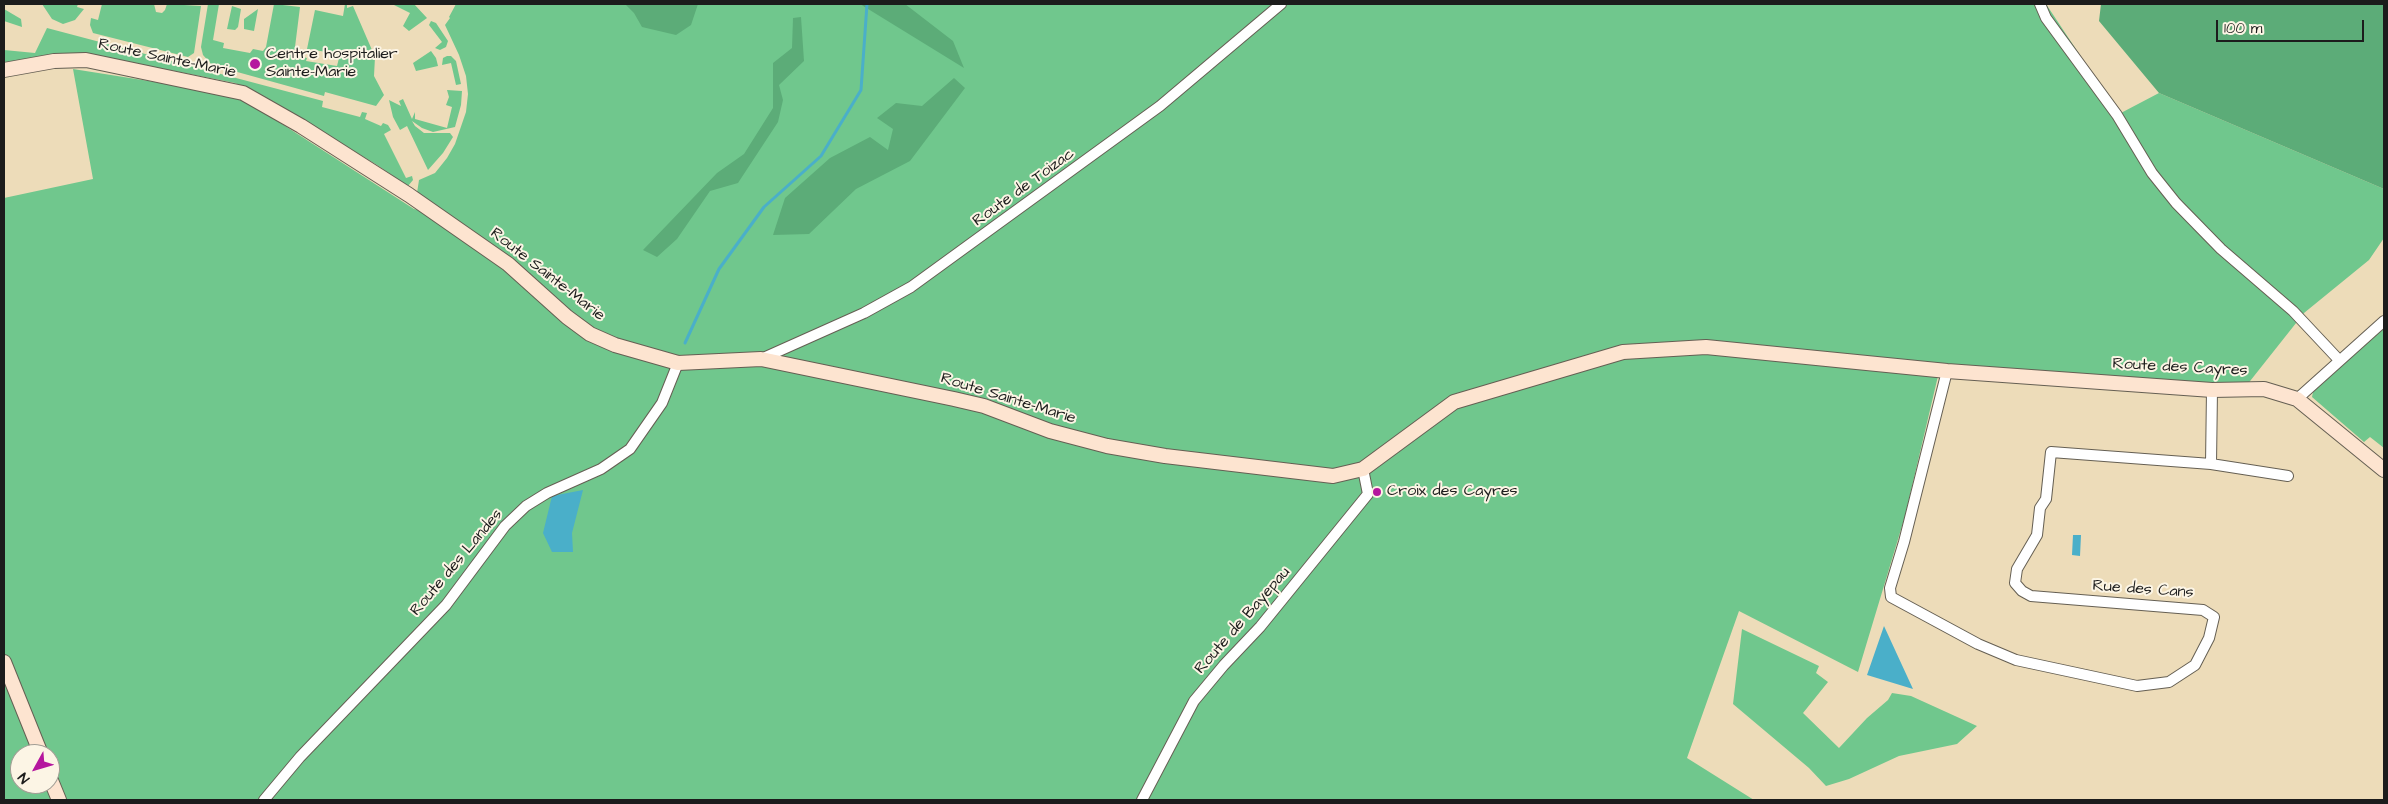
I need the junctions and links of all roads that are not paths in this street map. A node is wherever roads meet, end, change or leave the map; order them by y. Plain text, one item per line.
1 (1281, 4) edge
2 (2040, 4) edge
3 (4, 70) edge
4 (2384, 321) edge
5 (760, 359) junction
6 (2339, 360) junction
7 (678, 363) junction
8 (1947, 371) junction
9 (2212, 390) junction
10 (2297, 398) junction
11 (2211, 464) junction
12 (1363, 469) junction
13 (2384, 470) edge
14 (2288, 476) dead end
15 (4, 662) edge
16 (36, 744) edge
17 (264, 800) edge
18 (1142, 800) edge

1 - 5 street, Route de Toizac
2 - 6 street
3 - 7 street, Route Sainte-Marie
4 - 6 street
5 - 7 street, Route Sainte-Marie
5 - 12 street, Route Sainte-Marie
6 - 10 street
7 - 17 street, Route des Landes
8 - 9 street, Route des Cayres
8 - 11 street, Rue des Cans
8 - 12 street, Route des Cayres
9 - 10 street, Route des Cayres
9 - 11 street
10 - 13 street, Route des Cayres
11 - 14 street
12 - 18 street, Route de Bayepau
15 - 16 street

